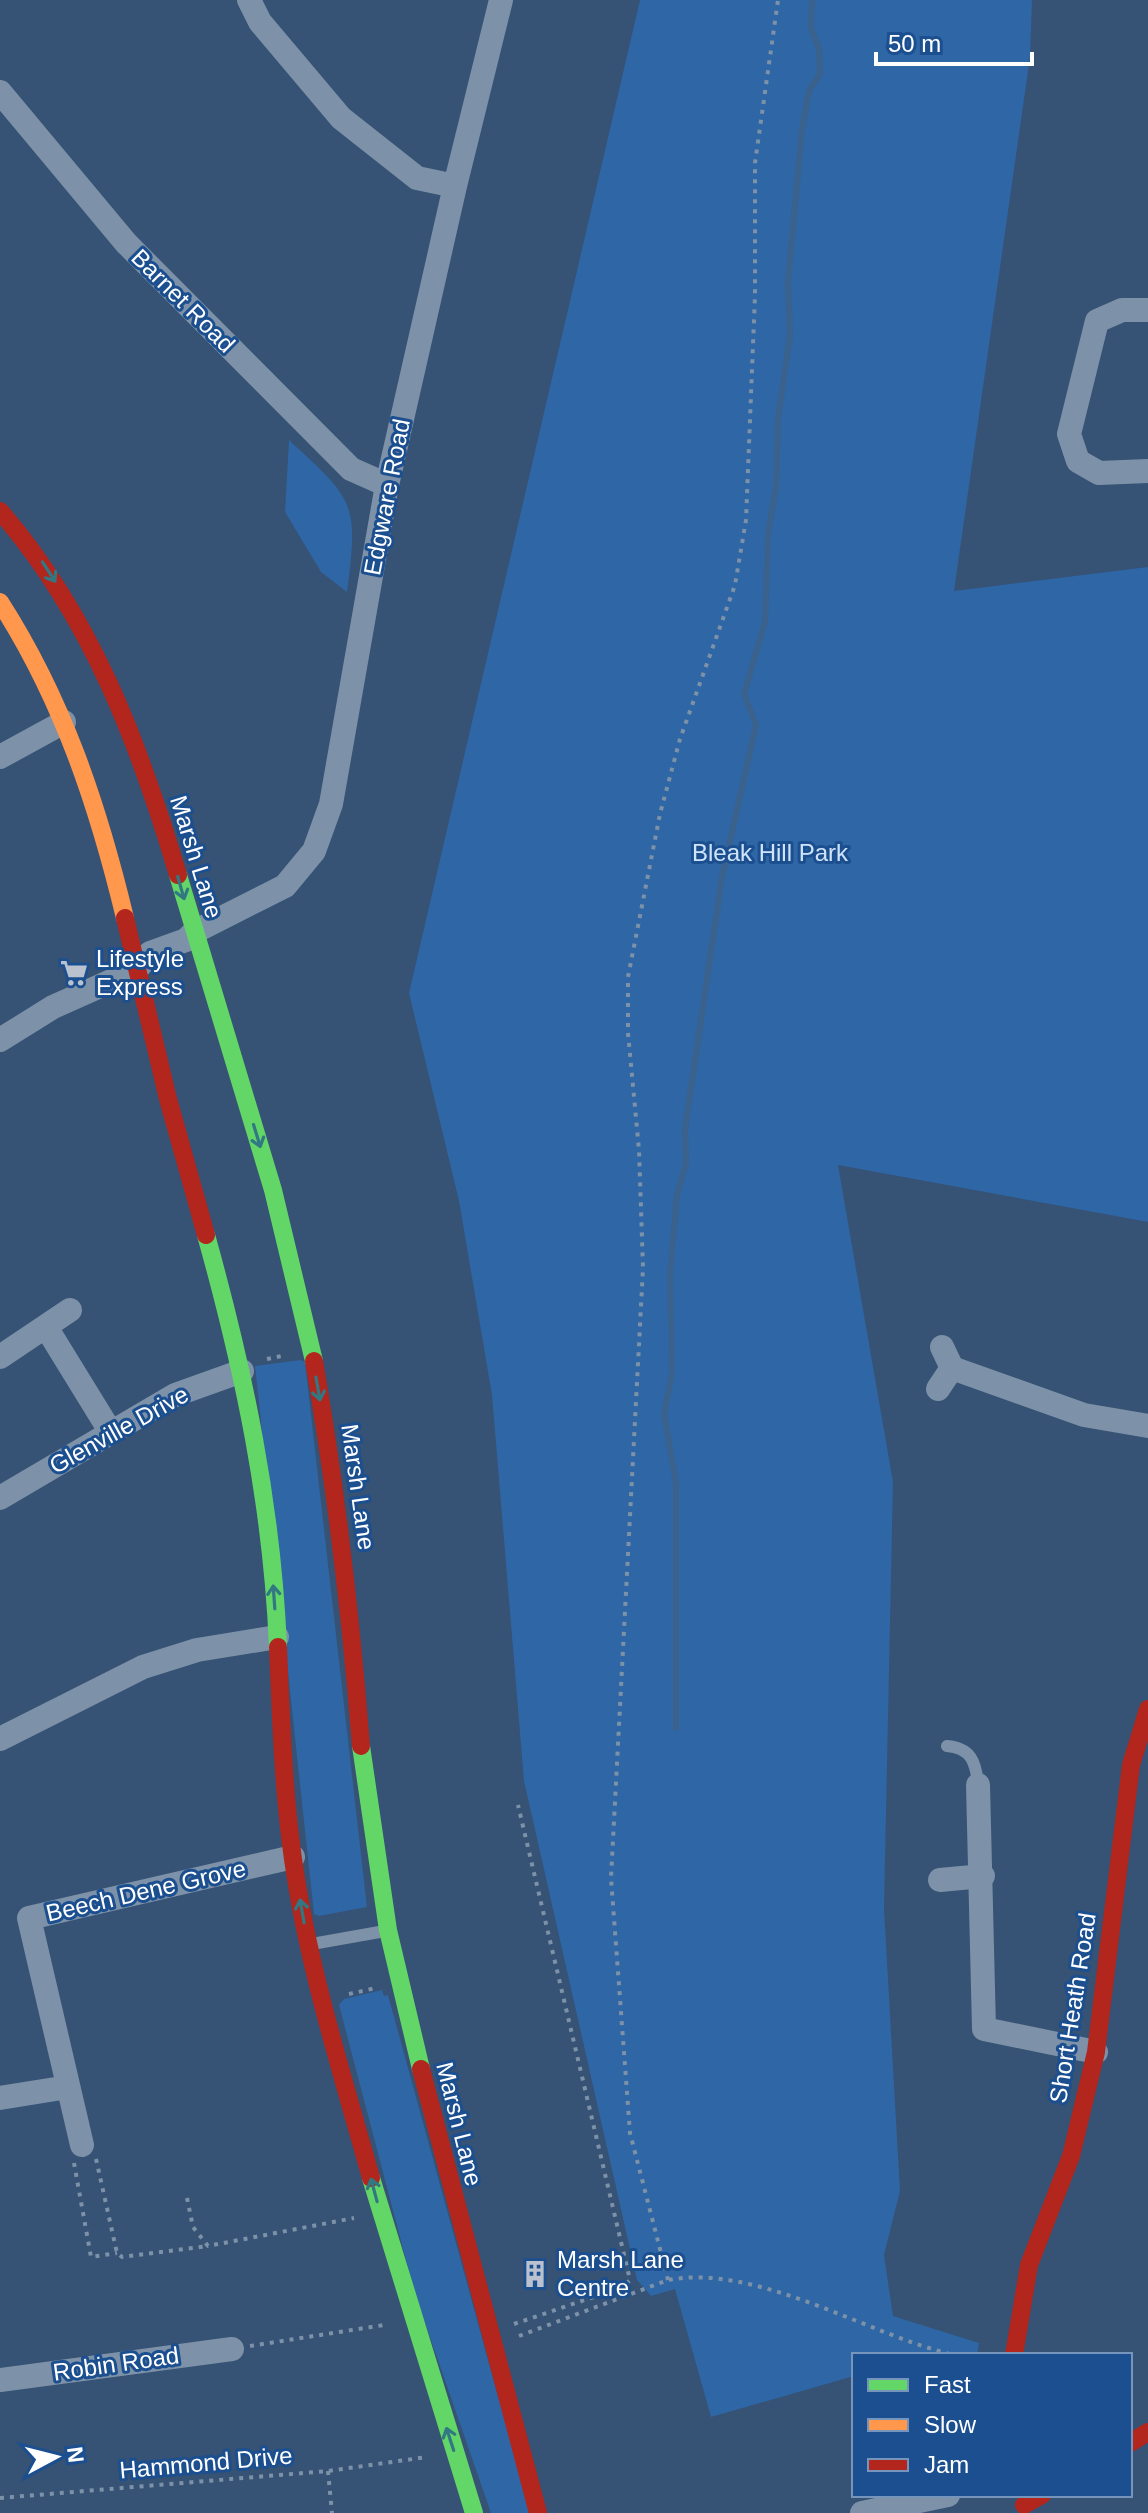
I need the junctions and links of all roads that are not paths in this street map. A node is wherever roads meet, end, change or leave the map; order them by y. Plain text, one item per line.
1 (249, 0) edge
2 (501, 0) edge
3 (0, 92) edge
4 (455, 186) junction
5 (1148, 310) edge
6 (1148, 471) edge
7 (387, 485) junction
8 (0, 511) edge
9 (0, 602) edge
10 (64, 722) junction
11 (0, 757) edge
12 (194, 932) junction
13 (136, 970) junction
14 (0, 1040) edge
15 (70, 1310) dead end
16 (46, 1327) junction
17 (0, 1357) edge
18 (242, 1371) junction
19 (938, 1389) dead end
20 (1148, 1426) edge
21 (110, 1431) junction
22 (0, 1498) edge
23 (277, 1637) junction
24 (1148, 1709) edge
25 (0, 1739) edge
26 (947, 1746) dead end
27 (978, 1785) joint
28 (293, 1857) junction
29 (983, 1876) junction
30 (940, 1880) dead end
31 (388, 1930) junction
32 (308, 1945) junction
33 (1096, 2052) junction
34 (68, 2087) junction
35 (0, 2098) edge
36 (82, 2145) road end
37 (232, 2349) road end
38 (1014, 2353) edge
39 (0, 2380) edge
40 (938, 2497) edge
41 (474, 2513) edge
42 (538, 2513) edge
43 (862, 2513) edge

1 - 4 street
2 - 4 street, Edgware Road
3 - 7 street, Barnet Road
4 - 7 street, Edgware Road
5 - 6 street
7 - 12 street, Edgware Road
8 -> 12 main road, Marsh Lane
9 - 10 main road
10 - 11 street
10 - 13 main road
12 - 13 street, Edgware Road
12 -> 31 main road, Marsh Lane
13 - 14 street, Edgware Road
13 - 18 main road
15 - 16 street
16 - 17 street
16 - 21 street
18 - 21 street, Glenville Drive
23 -> 18 main road
19 - 20 street
21 - 22 street, Glenville Drive
23 - 25 street
23 - 28 main road
24 - 33 main road, Short Heath Road
26 - 27 lane
27 - 29 street
32 -> 28 main road
28 - 34 street, Beech Dene Grove
29 - 30 street
29 - 33 street
31 - 32 lane
31 - 42 main road, Marsh Lane
41 -> 32 main road
33 - 38 main road, Short Heath Road
34 - 35 street
34 - 36 street, Beech Dene Grove
37 - 39 street, Robin Road
40 - 43 street

